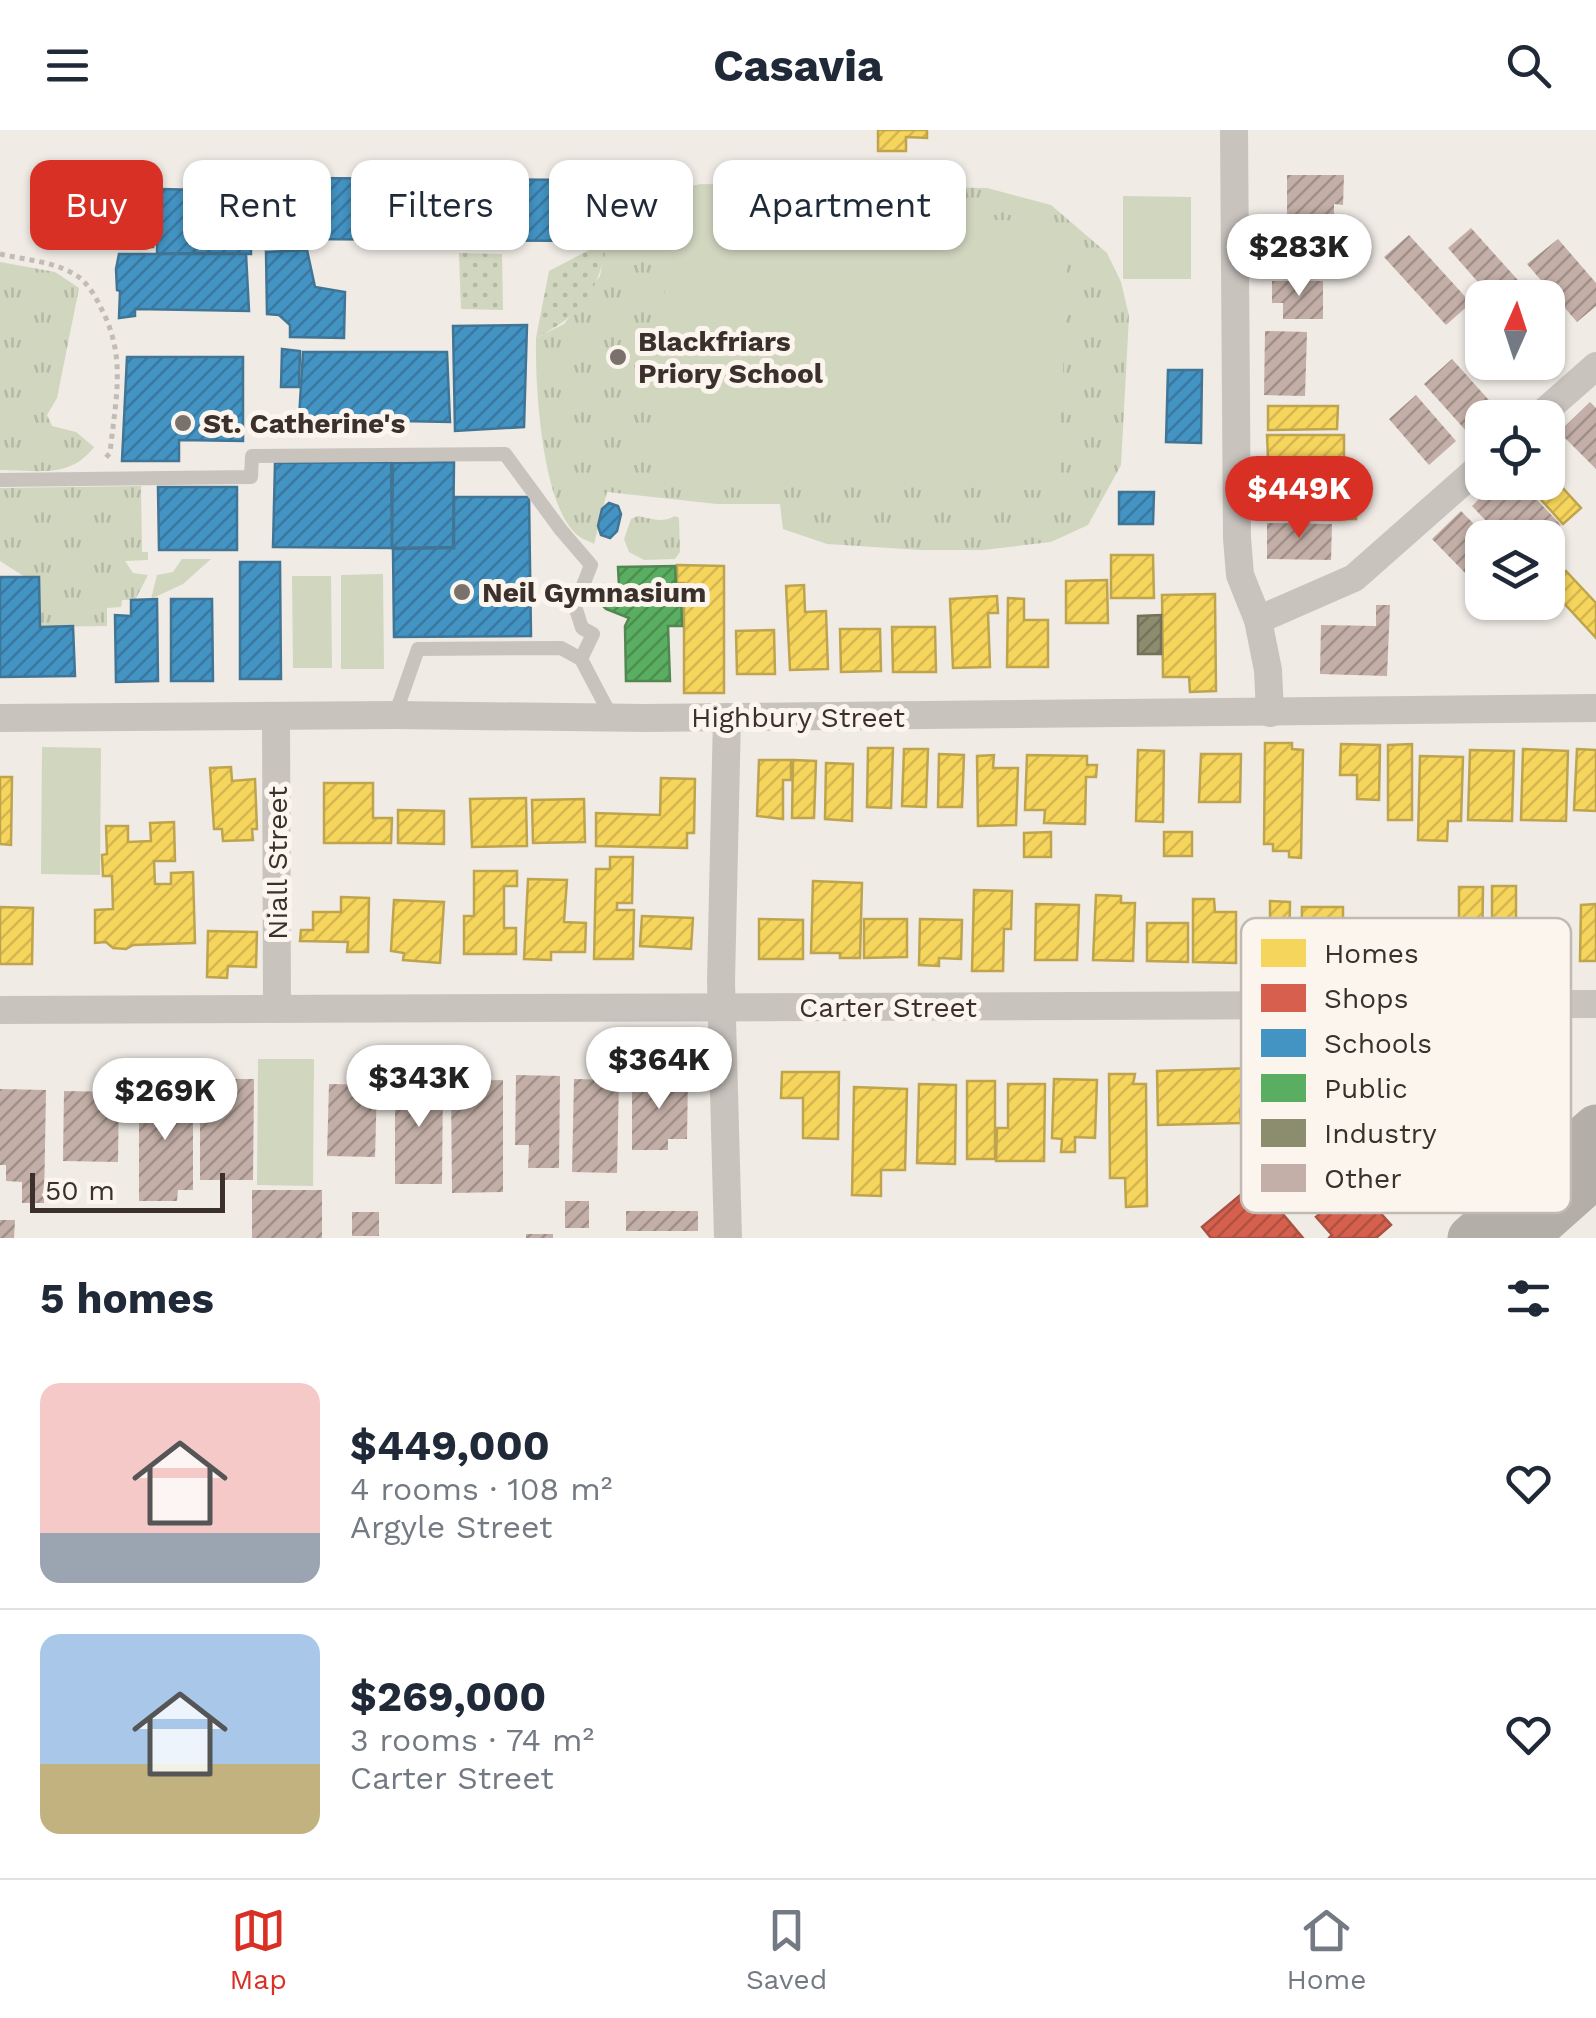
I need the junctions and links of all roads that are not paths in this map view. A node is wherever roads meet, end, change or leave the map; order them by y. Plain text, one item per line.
1 (1234, 130) edge
2 (1596, 366) edge
3 (1557, 400) edge
4 (0, 480) edge
5 (1465, 480) edge
6 (1258, 620) junction
7 (582, 658) junction
8 (1596, 708) edge
9 (1270, 712) junction
10 (276, 716) junction
11 (395, 716) junction
12 (727, 717) junction
13 (0, 718) edge
14 (612, 718) junction
15 (1571, 1004) edge
16 (1596, 1004) edge
17 (1241, 1006) edge
18 (721, 1008) junction
19 (0, 1010) edge
20 (276, 1010) junction
21 (1596, 1127) edge
22 (1571, 1149) edge
23 (1596, 1174) edge
24 (1571, 1197) edge
25 (1498, 1213) edge
26 (1553, 1213) edge
27 (728, 1238) edge
28 (1470, 1238) edge
29 (1525, 1238) edge

1 - 6 street
2 - 3 street
4 - 7 lane
5 - 6 street
6 - 9 street
7 - 11 lane
7 - 14 lane
8 - 9 street, Highbury Street
9 - 12 street, Highbury Street
10 - 11 street, Highbury Street
10 - 13 street, Highbury Street
10 - 20 street, Niall Street
11 - 14 street, Highbury Street
12 - 14 street, Highbury Street
12 - 18 street
15 - 16 street, Carter Street
17 - 18 street, Carter Street
18 - 20 street, Carter Street
18 - 27 street
19 - 20 street, Carter Street
21 - 22 highway
23 - 24 highway
25 - 28 highway
26 - 29 highway

